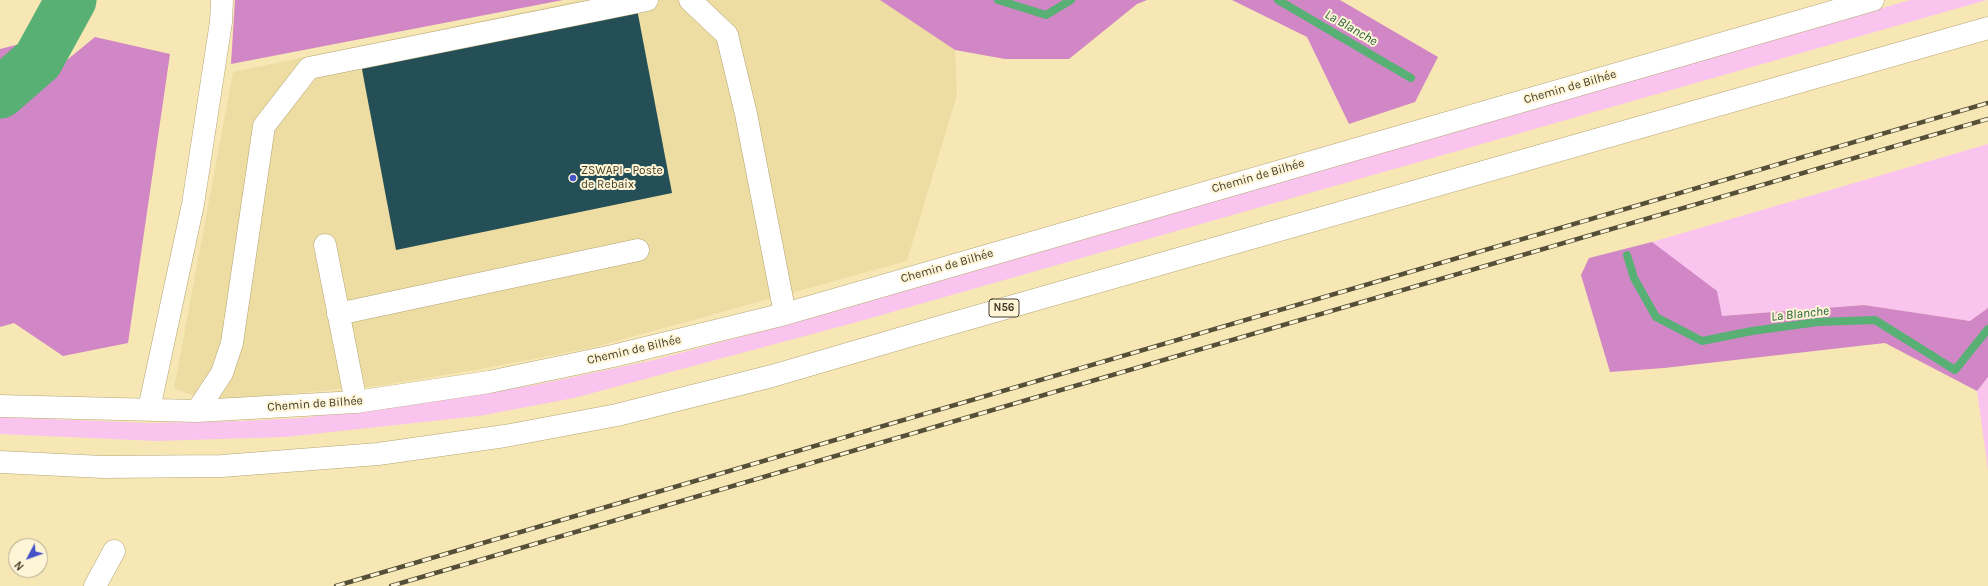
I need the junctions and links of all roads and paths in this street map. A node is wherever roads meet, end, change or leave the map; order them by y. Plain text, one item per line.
1 (222, 0) edge
2 (647, 0) edge
3 (690, 0) edge
4 (1873, 0) edge
5 (1988, 28) edge
6 (325, 245) dead end
7 (638, 250) dead end
8 (338, 314) junction
9 (785, 314) junction
10 (356, 402) junction
11 (0, 406) edge
12 (149, 409) junction
13 (197, 411) junction
14 (0, 462) edge
15 (114, 551) dead end
16 (95, 586) edge

1 - 12 main road
2 - 13 main road
3 - 9 main road
4 - 9 main road, Chemin de Bilhée
5 - 14 main road, N56
6 - 8 main road
7 - 8 main road
8 - 10 main road
9 - 10 main road, Chemin de Bilhée
10 - 13 main road, Chemin de Bilhée
11 - 12 main road, Chemin de Bilhée
12 - 13 main road, Chemin de Bilhée
15 - 16 main road

